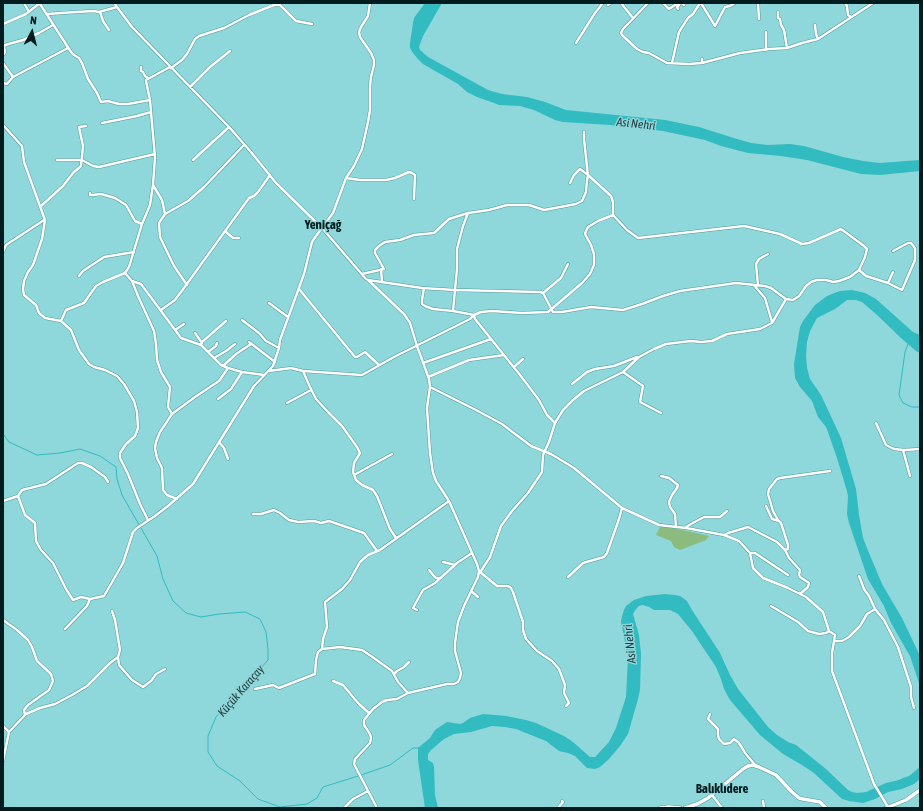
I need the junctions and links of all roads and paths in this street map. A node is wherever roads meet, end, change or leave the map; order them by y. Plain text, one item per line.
1 (24, 3) edge
2 (114, 3) edge
3 (370, 3) edge
4 (621, 3) edge
5 (648, 3) edge
6 (662, 3) edge
7 (681, 3) edge
8 (700, 3) edge
9 (735, 3) edge
10 (758, 3) edge
11 (845, 3) edge
12 (873, 3) edge
13 (40, 4) edge
14 (602, 4) dead end
15 (117, 7) junction
16 (639, 7) dead end
17 (678, 9) dead end
18 (641, 10) junction
19 (29, 12) junction
20 (100, 12) junction
21 (778, 12) dead end
22 (47, 14) junction
23 (851, 17) junction
24 (633, 18) junction
25 (759, 19) dead end
26 (3, 24) edge
27 (312, 24) dead end
28 (53, 25) junction
29 (815, 25) dead end
30 (109, 30) dead end
31 (766, 32) dead end
32 (818, 39) junction
33 (576, 43) dead end
34 (68, 48) junction
35 (787, 48) junction
36 (766, 50) junction
37 (230, 51) dead end
38 (3, 54) edge
39 (702, 59) dead end
40 (3, 63) edge
41 (672, 63) junction
42 (702, 63) junction
43 (141, 67) dead end
44 (171, 68) junction
45 (13, 76) junction
46 (148, 78) junction
47 (3, 83) edge
48 (190, 87) junction
49 (150, 100) junction
50 (151, 112) junction
51 (102, 123) dead end
52 (3, 125) edge
53 (86, 126) dead end
54 (229, 127) junction
55 (584, 132) dead end
56 (244, 145) junction
57 (155, 154) junction
58 (57, 160) dead end
59 (82, 160) junction
60 (193, 160) dead end
61 (270, 175) junction
62 (588, 175) junction
63 (346, 178) junction
64 (570, 183) dead end
65 (154, 185) junction
66 (90, 193) dead end
67 (414, 199) dead end
68 (40, 207) junction
69 (468, 213) junction
70 (165, 214) junction
71 (613, 214) junction
72 (45, 220) junction
73 (142, 224) junction
74 (322, 228) junction
75 (226, 232) junction
76 (239, 238) dead end
77 (893, 251) dead end
78 (3, 252) edge
79 (135, 252) junction
80 (768, 254) dead end
81 (568, 264) dead end
82 (381, 270) junction
83 (859, 270) junction
84 (893, 272) dead end
85 (125, 273) junction
86 (362, 274) junction
87 (79, 276) dead end
88 (368, 280) junction
89 (132, 281) junction
90 (382, 282) junction
91 (888, 283) junction
92 (187, 285) junction
93 (756, 285) junction
94 (299, 288) junction
95 (424, 288) junction
96 (455, 290) junction
97 (544, 293) junction
98 (786, 299) junction
99 (269, 303) dead end
100 (551, 309) junction
101 (161, 310) junction
102 (453, 311) junction
103 (474, 315) junction
104 (288, 317) junction
105 (61, 320) junction
106 (242, 320) dead end
107 (226, 321) dead end
108 (772, 322) junction
109 (184, 324) dead end
110 (176, 330) junction
111 (195, 333) dead end
112 (491, 339) junction
113 (216, 343) dead end
114 (202, 344) junction
115 (235, 344) dead end
116 (417, 346) junction
117 (279, 348) junction
118 (208, 352) junction
119 (504, 355) junction
120 (639, 357) junction
121 (214, 358) junction
122 (523, 359) dead end
123 (275, 362) junction
124 (423, 363) junction
125 (222, 366) junction
126 (379, 366) junction
127 (514, 367) junction
128 (228, 368) junction
129 (303, 371) junction
130 (242, 372) junction
131 (269, 372) junction
132 (623, 372) junction
133 (265, 375) junction
134 (428, 377) junction
135 (572, 384) dead end
136 (430, 387) junction
137 (311, 390) junction
138 (218, 399) dead end
139 (287, 403) dead end
140 (661, 413) dead end
141 (172, 414) junction
142 (555, 422) junction
143 (876, 423) dead end
144 (219, 442) junction
145 (920, 449) edge
146 (903, 450) junction
147 (544, 451) junction
148 (392, 454) dead end
149 (228, 459) dead end
150 (830, 471) dead end
151 (354, 475) junction
152 (661, 476) dead end
153 (910, 476) dead end
154 (108, 482) dead end
155 (18, 496) junction
156 (177, 499) junction
157 (3, 501) edge
158 (449, 501) junction
159 (766, 506) dead end
160 (622, 508) junction
161 (726, 511) dead end
162 (254, 514) dead end
163 (148, 520) junction
164 (779, 521) junction
165 (676, 527) junction
166 (686, 528) junction
167 (724, 535) junction
168 (396, 538) junction
169 (784, 550) junction
170 (377, 551) junction
171 (750, 552) junction
172 (472, 553) junction
173 (443, 562) dead end
174 (455, 565) junction
175 (429, 570) dead end
176 (479, 571) junction
177 (788, 575) dead end
178 (859, 576) dead end
179 (568, 577) dead end
180 (440, 578) junction
181 (471, 591) junction
182 (800, 594) junction
183 (478, 597) dead end
184 (90, 599) junction
185 (771, 606) dead end
186 (875, 609) junction
187 (417, 610) dead end
188 (112, 611) dead end
189 (3, 620) edge
190 (65, 629) dead end
191 (829, 631) junction
192 (834, 641) junction
193 (322, 648) junction
194 (118, 657) junction
195 (409, 662) dead end
196 (165, 669) dead end
197 (394, 674) junction
198 (333, 680) dead end
199 (254, 689) dead end
200 (408, 693) junction
201 (566, 706) dead end
202 (914, 708) dead end
203 (370, 713) junction
204 (710, 714) dead end
205 (25, 715) junction
206 (3, 726) edge
207 (9, 732) junction
208 (3, 761) edge
209 (756, 766) junction
210 (368, 790) junction
211 (920, 790) edge
212 (712, 795) junction
213 (562, 801) dead end
214 (763, 802) dead end
215 (887, 806) edge
216 (344, 808) edge
217 (377, 808) edge
218 (558, 808) edge
219 (660, 808) edge
220 (680, 808) edge
221 (685, 808) edge
222 (722, 808) edge
223 (764, 808) edge
224 (826, 808) edge

1 - 19 street
2 - 15 street
3 - 63 street
4 - 24 street
5 - 18 street
6 - 7 street
7 - 17 street
8 - 9 street
8 - 41 street
10 - 25 street
11 - 23 street
12 - 23 street
13 - 19 street
13 - 22 street
14 - 33 street
15 - 20 street
15 - 44 street
16 - 18 street
18 - 24 street
19 - 26 street
20 - 22 street
20 - 30 street
21 - 35 street
22 - 28 street
23 - 32 street
24 - 41 street
27 - 44 street
28 - 34 street
28 - 38 street
29 - 32 street
31 - 36 street
32 - 35 street
34 - 45 street
34 - 49 street
35 - 36 street
36 - 42 street
37 - 48 street
39 - 42 street
40 - 45 street
41 - 42 street
43 - 46 street
44 - 46 street
44 - 48 street
45 - 47 street
46 - 49 street
48 - 54 street
49 - 50 street
50 - 51 street
50 - 57 street
52 - 68 street
53 - 59 street
54 - 56 street
54 - 60 street
55 - 62 street
56 - 61 street
56 - 70 street
57 - 59 street
57 - 65 street
58 - 59 street
59 - 68 street
61 - 74 street
61 - 75 street
62 - 64 street
62 - 69 street
62 - 71 street
63 - 67 street
63 - 74 street
65 - 70 street
65 - 73 street
66 - 73 street
68 - 72 street
69 - 82 street
69 - 96 street
70 - 92 street
71 - 83 street
71 - 100 street
72 - 78 street
72 - 105 street
73 - 79 street
74 - 86 street
74 - 94 street
75 - 76 street
75 - 92 street
77 - 91 street
79 - 85 street
79 - 87 street
80 - 93 street
81 - 97 street
82 - 86 street
82 - 90 street
83 - 91 street
83 - 98 street
84 - 91 street
85 - 89 street
85 - 105 street
86 - 88 street
88 - 90 street
88 - 116 street
89 - 101 street
89 - 141 street
90 - 95 street
92 - 101 street
93 - 98 street
93 - 100 street
93 - 108 street
94 - 104 street
94 - 126 street
95 - 96 street
95 - 102 street
96 - 97 street
96 - 102 street
97 - 100 street
98 - 108 street
99 - 104 street
100 - 103 street
101 - 110 street
102 - 103 street
103 - 112 street
103 - 116 street
104 - 117 street
105 - 163 street
106 - 117 street
107 - 114 street
108 - 120 street
109 - 110 street
110 - 114 street
111 - 114 street
112 - 119 street
112 - 124 street
113 - 118 street
114 - 118 street
115 - 121 street
116 - 124 street
116 - 126 street
117 - 123 street
118 - 121 street
119 - 127 street
119 - 134 street
120 - 132 street
120 - 135 street
121 - 125 street
122 - 127 street
123 - 125 street
123 - 131 street
124 - 134 street
125 - 128 street
126 - 129 street
127 - 142 street
128 - 130 street
128 - 141 street
129 - 131 street
129 - 137 street
130 - 133 street
130 - 138 street
131 - 133 street
132 - 140 street
132 - 142 street
133 - 144 street
134 - 136 street
136 - 147 street
136 - 158 street
137 - 139 street
137 - 151 street
141 - 156 street
142 - 147 street
143 - 146 street
144 - 149 street
144 - 156 street
145 - 146 street
146 - 153 street
147 - 160 street
147 - 176 street
148 - 151 street
150 - 164 street
151 - 168 street
152 - 165 street
154 - 155 street
155 - 157 street
155 - 184 street
156 - 163 street
158 - 168 street
158 - 172 street
159 - 164 street
160 - 165 street
160 - 179 street
161 - 166 street
162 - 170 street
163 - 184 street
164 - 169 street
165 - 166 street
166 - 167 street
167 - 169 street
167 - 171 street
168 - 170 street
169 - 182 street
170 - 193 street
171 - 177 street
171 - 182 street
172 - 174 street
172 - 176 street
173 - 174 street
174 - 180 street
175 - 180 street
176 - 181 street
176 - 201 street
178 - 186 street
180 - 187 street
181 - 183 street
181 - 200 street
182 - 191 street
184 - 190 street
185 - 191 street
186 - 192 street
186 - 202 street
188 - 194 street
189 - 205 street
191 - 192 street
192 - 215 street
193 - 197 street
193 - 199 street
194 - 196 street
194 - 205 street
195 - 197 street
197 - 200 street
198 - 203 street
200 - 203 street
203 - 210 street
204 - 209 street
205 - 207 street
206 - 207 street
207 - 208 street
209 - 212 main road
209 - 224 main road
210 - 216 street
210 - 217 street
211 - 215 main road
212 - 221 main road
212 - 222 street
213 - 218 street
214 - 223 street
219 - 220 main road

